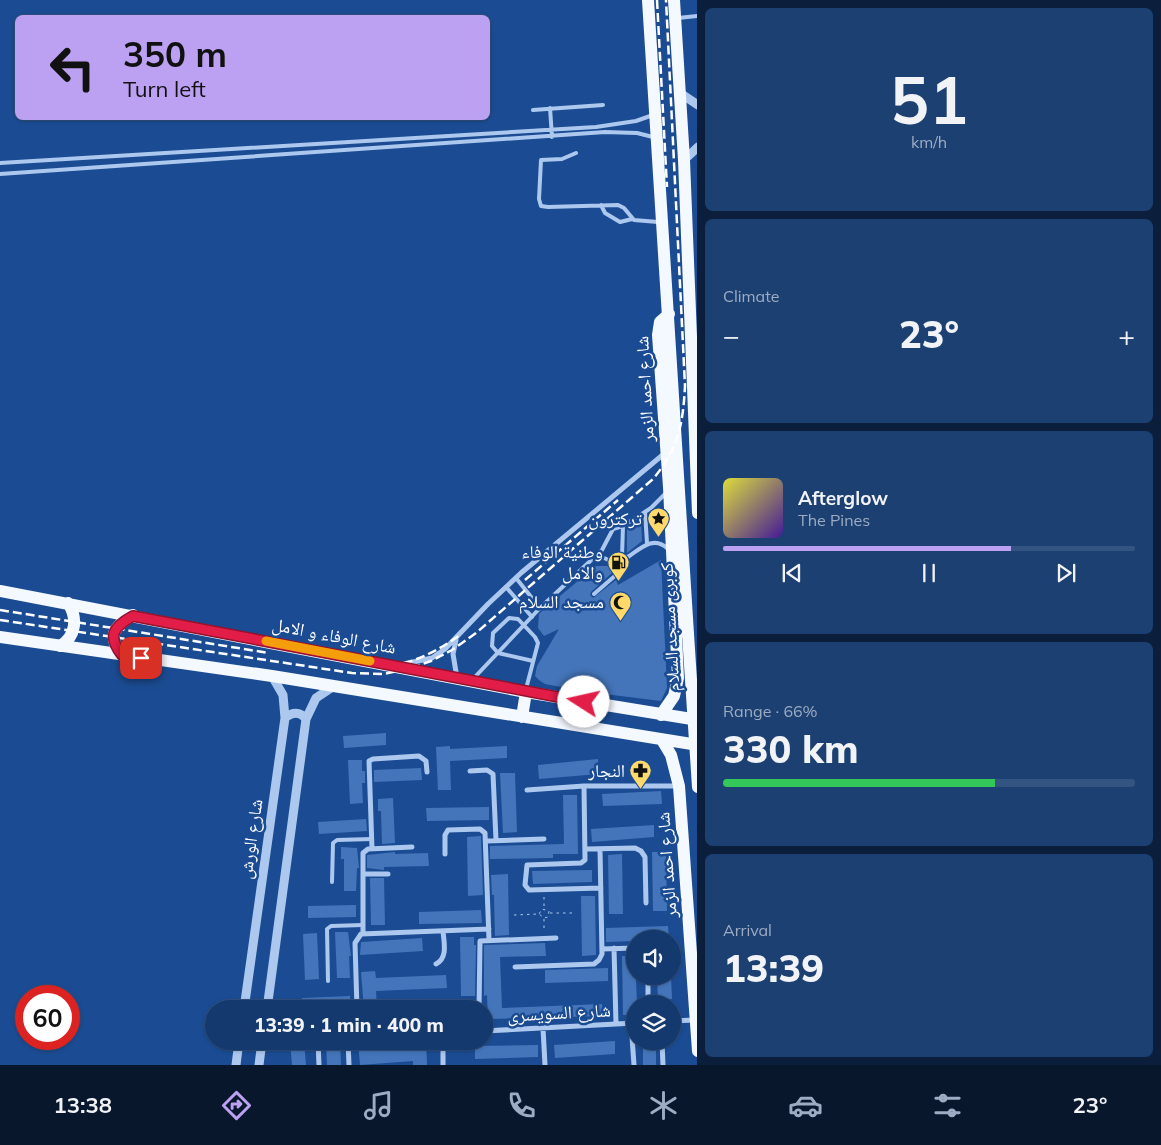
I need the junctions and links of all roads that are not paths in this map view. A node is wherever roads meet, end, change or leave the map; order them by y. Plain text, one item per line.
1 (648, 0) edge
2 (674, 0) edge
3 (697, 16) edge
4 (675, 18) junction
5 (680, 93) junction
6 (603, 104) dead end
7 (697, 105) edge
8 (550, 108) junction
9 (533, 110) dead end
10 (655, 114) junction
11 (551, 129) junction
12 (552, 137) junction
13 (657, 138) junction
14 (697, 146) edge
15 (576, 153) dead end
16 (684, 160) junction
17 (0, 163) edge
18 (0, 174) edge
19 (601, 205) junction
20 (632, 218) junction
21 (663, 222) junction
22 (669, 314) junction
23 (694, 315) edge
24 (666, 452) junction
25 (669, 487) junction
26 (645, 512) junction
27 (697, 513) edge
28 (623, 526) junction
29 (647, 543) junction
30 (671, 553) junction
31 (597, 555) junction
32 (622, 556) junction
33 (611, 561) junction
34 (516, 578) junction
35 (506, 588) junction
36 (0, 591) edge
37 (594, 594) dead end
38 (68, 603) junction
39 (540, 608) junction
40 (133, 616) junction
41 (532, 617) junction
42 (524, 625) junction
43 (0, 637) edge
44 (456, 637) junction
45 (60, 646) junction
46 (498, 653) junction
47 (122, 655) junction
48 (533, 661) junction
49 (397, 666) junction
50 (272, 676) junction
51 (457, 678) junction
52 (678, 678) junction
53 (472, 681) junction
54 (334, 686) junction
55 (526, 692) junction
56 (697, 694) edge
57 (661, 716) junction
58 (522, 717) junction
59 (285, 718) junction
60 (306, 718) junction
61 (697, 720) edge
62 (662, 740) junction
63 (697, 745) edge
64 (470, 771) dead end
65 (427, 772) dead end
66 (697, 778) edge
67 (584, 786) junction
68 (679, 786) junction
69 (697, 788) edge
70 (527, 790) dead end
71 (372, 839) junction
72 (544, 839) dead end
73 (496, 840) junction
74 (486, 841) junction
75 (412, 847) dead end
76 (372, 849) junction
77 (600, 849) junction
78 (586, 850) junction
79 (445, 854) dead end
80 (362, 874) junction
81 (388, 874) dead end
82 (332, 882) dead end
83 (600, 888) junction
84 (646, 903) dead end
85 (363, 925) junction
86 (489, 929) junction
87 (443, 931) junction
88 (364, 933) junction
89 (556, 938) dead end
90 (489, 940) junction
91 (602, 948) junction
92 (614, 948) junction
93 (626, 948) edge
94 (436, 964) dead end
95 (515, 967) dead end
96 (328, 981) dead end
97 (245, 1000) edge
98 (268, 1000) edge
99 (357, 1000) edge
100 (479, 1000) edge
101 (695, 1020) junction
102 (681, 1021) edge
103 (626, 1023) edge
104 (616, 1024) junction
105 (543, 1028) junction
106 (493, 1031) edge
107 (238, 1050) edge
108 (261, 1050) edge
109 (318, 1050) edge
110 (348, 1050) edge
111 (443, 1050) edge
112 (634, 1050) edge
113 (662, 1050) edge
114 (697, 1051) edge
115 (236, 1065) edge
116 (259, 1065) edge
117 (319, 1065) edge
118 (349, 1065) edge
119 (443, 1065) edge
120 (545, 1065) edge
121 (634, 1065) edge
122 (663, 1065) edge

1 - 10 main road
2 - 4 main road
3 - 4 lane
4 - 5 main road
5 - 7 street
5 - 16 main road
6 - 8 lane
8 - 9 lane
8 - 11 lane
10 - 11 lane
10 - 13 main road
11 - 12 lane
11 - 17 lane
12 - 13 lane
12 - 18 lane
13 - 21 main road
14 - 16 street
15 - 19 lane
16 - 23 main road
19 - 20 lane
19 - 20 lane
20 - 21 lane
21 - 22 main road
22 - 24 main road, شارع احمد الزمر
22 - 69 main road, كوبرى مسجد السلام, bridge
23 - 27 main road
24 - 25 main road, شارع احمد الزمر
24 - 34 street
25 - 26 lane
25 - 30 main road, شارع احمد الزمر
26 - 28 lane
26 - 29 lane
28 - 31 lane
28 - 32 lane
29 - 30 lane
29 - 32 lane
30 - 52 main road, شارع احمد الزمر
31 - 33 lane
31 - 39 lane
32 - 33 lane
33 - 37 lane
34 - 35 street
34 - 39 lane
35 - 41 lane
35 - 44 street
36 - 38 main road, شارع الوفاء و الامل
38 - 40 main road, شارع الوفاء و الامل
38 - 45 main road
39 - 41 lane
40 - 47 main road
40 - 49 main road, شارع الوفاء و الامل
41 - 42 lane
42 - 46 lane
42 - 46 lane
42 - 48 lane
43 - 45 main road
44 - 49 street
44 - 51 street
45 - 47 main road
46 - 48 lane
46 - 53 lane
47 - 50 main road
48 - 55 lane
49 - 51 main road, شارع الوفاء و الامل
50 - 54 main road
50 - 59 street, شارع الورش
51 - 53 main road, شارع الوفاء و الامل
52 - 56 main road
52 - 57 main road, شارع احمد الزمر
53 - 55 main road, شارع الوفاء و الامل
54 - 58 main road
54 - 60 street
55 - 57 main road, شارع الوفاء و الامل
55 - 58 main road
57 - 61 main road, شارع الوفاء و الامل
58 - 62 main road
59 - 60 street
59 - 97 street, شارع الورش
60 - 98 street
62 - 63 main road
62 - 68 main road, شارع احمد الزمر
64 - 73 street
65 - 71 street
66 - 68 main road
67 - 68 street
67 - 70 street
67 - 78 street
68 - 101 main road, شارع احمد الزمر
71 - 76 street
71 - 82 lane
72 - 73 street
73 - 74 street
74 - 79 street
74 - 86 street
75 - 76 street
76 - 80 street
77 - 78 street
77 - 83 street
77 - 84 street
78 - 83 street
80 - 81 street
80 - 85 street
83 - 91 street
85 - 88 street
85 - 96 lane
86 - 87 street
86 - 90 street
87 - 88 street
87 - 94 street
88 - 99 street
89 - 90 street
90 - 100 street
91 - 92 street
91 - 95 street
92 - 93 street
92 - 104 street
101 - 102 street
101 - 114 main road, شارع احمد الزمر
103 - 104 street, شارع السويسرى
104 - 105 street, شارع السويسرى
105 - 106 street, شارع السويسرى
105 - 120 street
107 - 115 street
108 - 116 street
109 - 117 street
110 - 118 street
111 - 119 street
112 - 121 street
113 - 122 street

